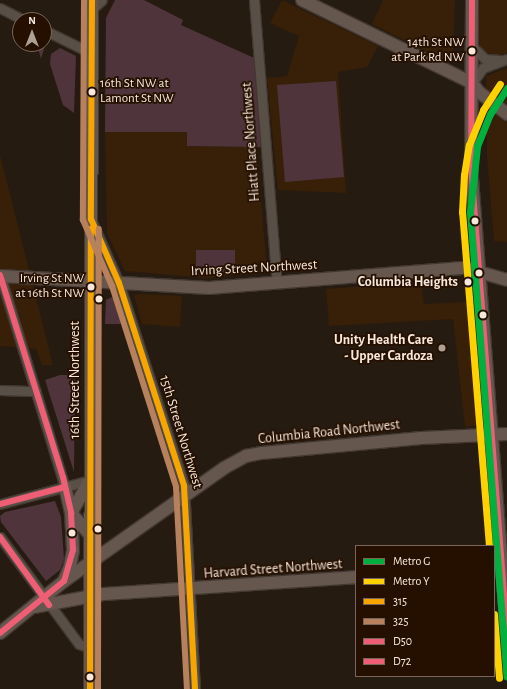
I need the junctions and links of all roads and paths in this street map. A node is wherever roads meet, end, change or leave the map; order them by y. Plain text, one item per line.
1 (102, 0) edge
2 (254, 0) edge
3 (302, 0) edge
4 (472, 0) edge
5 (92, 5) edge
6 (0, 8) edge
7 (12, 14) edge
8 (52, 34) edge
9 (472, 46) junction
10 (91, 53) junction
11 (505, 59) edge
12 (472, 83) junction
13 (507, 114) edge
14 (91, 219) junction
15 (478, 270) junction
16 (0, 276) edge
17 (507, 280) edge
18 (90, 282) junction
19 (119, 283) junction
20 (277, 283) junction
21 (0, 390) edge
22 (36, 391) junction
23 (490, 434) junction
24 (507, 434) edge
25 (90, 480) junction
26 (65, 486) junction
27 (186, 496) junction
28 (0, 504) edge
29 (71, 513) junction
30 (90, 535) junction
31 (0, 537) edge
32 (501, 558) edge
33 (90, 564) junction
34 (355, 577) edge
35 (64, 581) junction
36 (190, 590) junction
37 (90, 597) junction
38 (47, 601) junction
39 (507, 628) edge
40 (0, 633) edge
41 (90, 648) junction
42 (90, 689) edge
43 (195, 689) edge

1 - 5 street
2 - 20 street, Hiatt Place Northwest
3 - 12 main road
4 - 9 main road
5 - 10 main road, 16th Street Northwest
6 - 7 street
8 - 10 street
9 - 11 street
9 - 12 main road
10 - 14 main road, 16th Street Northwest
11 - 12 street
12 - 13 main road
12 - 15 main road
14 - 18 main road, 16th Street Northwest
14 - 19 street, 15th Street Northwest
15 - 17 main road, Irving Street Northwest
15 - 20 main road, Irving Street Northwest
15 - 23 main road
16 - 18 main road, Irving Street Northwest
16 - 22 street
18 - 19 main road, Irving Street Northwest
18 - 25 main road, 16th Street Northwest
19 - 20 main road, Irving Street Northwest
19 - 27 street, 15th Street Northwest
21 - 22 street
22 - 26 street
23 - 24 main road, Columbia Road Northwest
23 - 27 main road, Columbia Road Northwest
23 - 32 main road
25 - 26 street
25 - 29 main road
25 - 30 main road, 16th Street Northwest
26 - 28 street
26 - 29 main road
27 - 33 main road, Columbia Road Northwest
27 - 36 street, 15th Street Northwest
29 - 30 main road
29 - 35 main road
30 - 33 main road, 16th Street Northwest
31 - 38 street
32 - 39 main road
33 - 35 main road, Columbia Road Northwest
33 - 37 main road, 16th Street Northwest
34 - 36 main road, Harvard Street Northwest
35 - 38 main road, Columbia Road Northwest
36 - 37 main road, Harvard Street Northwest
36 - 43 street, 15th Street Northwest
37 - 38 main road, Harvard Street Northwest
37 - 41 main road, 16th Street Northwest
38 - 40 main road
38 - 41 street
41 - 42 main road, 16th Street Northwest

